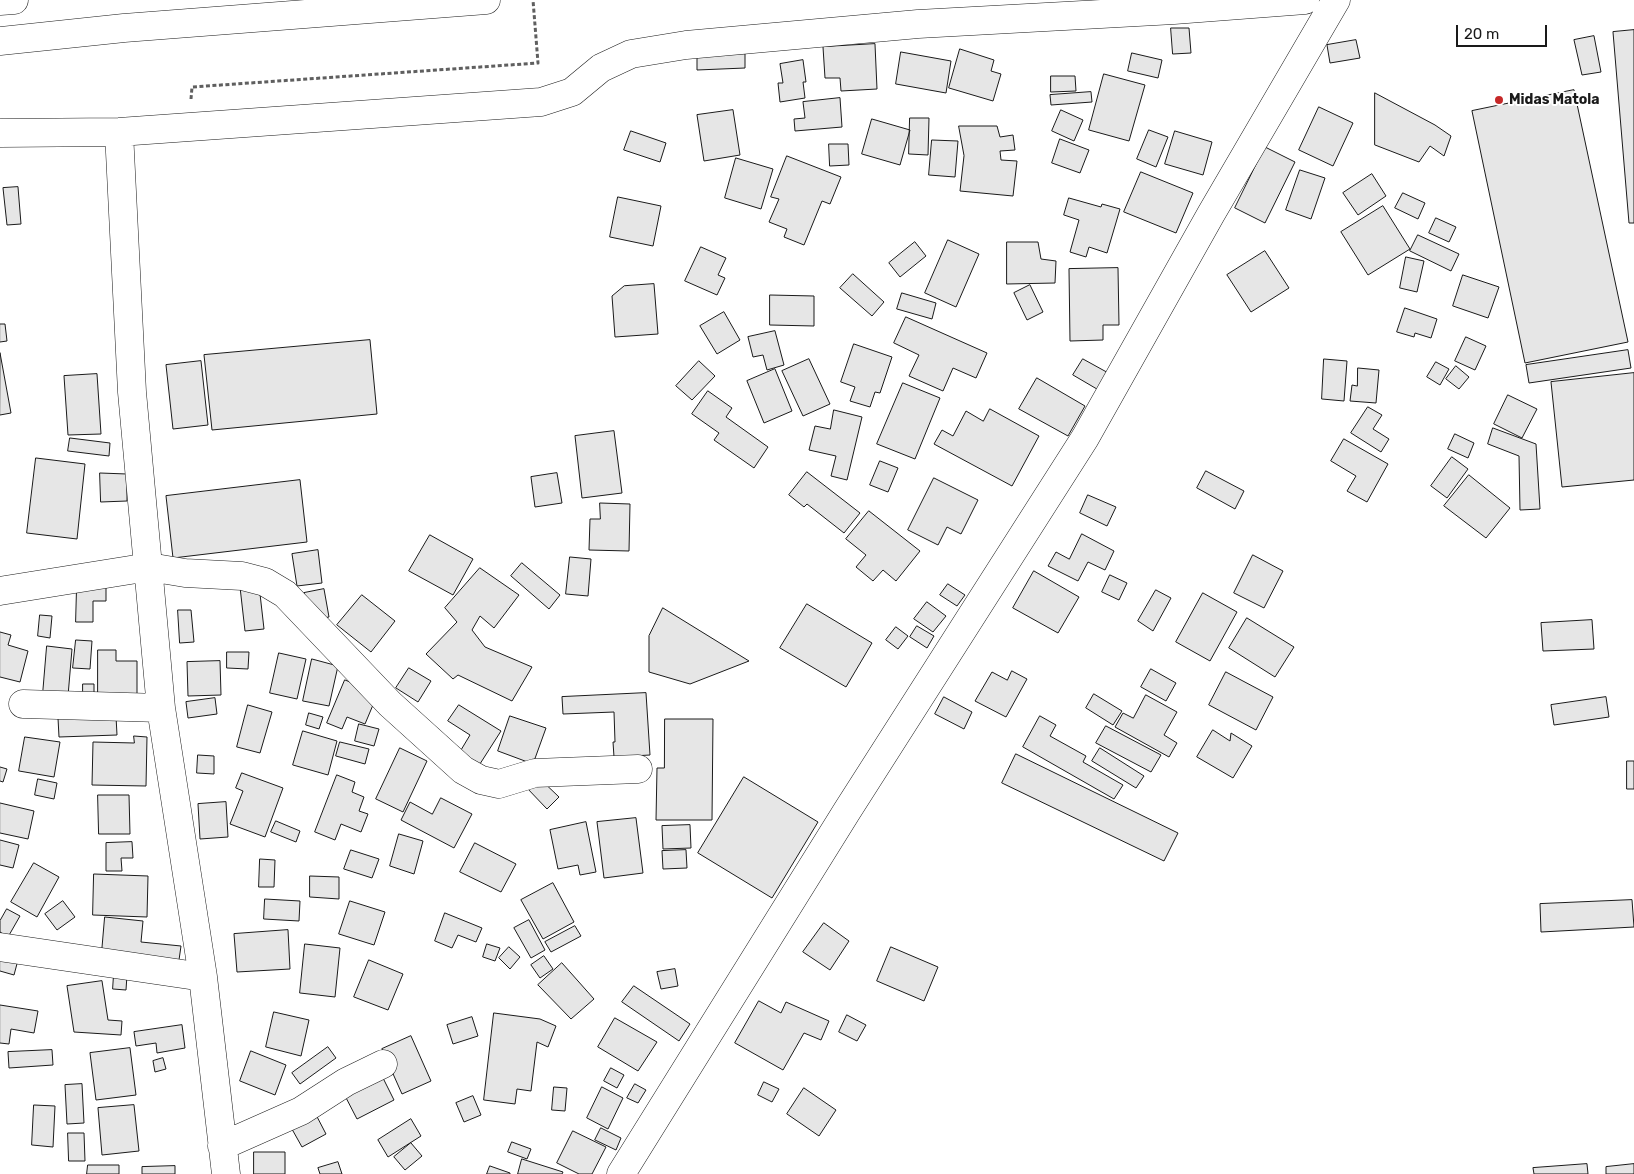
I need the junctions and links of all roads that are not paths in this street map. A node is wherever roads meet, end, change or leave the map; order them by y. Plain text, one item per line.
1 (14, 0) edge
2 (486, 0) edge
3 (1305, 0) edge
4 (1336, 0) edge
5 (0, 1) edge
6 (0, 40) edge
7 (119, 132) junction
8 (0, 133) edge
9 (149, 567) junction
10 (0, 591) edge
11 (23, 704) dead end
12 (161, 708) junction
13 (638, 769) dead end
14 (0, 947) edge
15 (204, 977) junction
16 (382, 1064) dead end
17 (222, 1146) junction
18 (226, 1174) edge
19 (620, 1174) edge

1 - 5 main road
2 - 6 main road
3 - 7 main road
4 - 19 main road
7 - 8 main road
7 - 9 main road
9 - 10 main road
9 - 12 main road
9 - 13 main road
11 - 12 main road
12 - 15 main road
14 - 15 main road
15 - 17 main road
16 - 17 main road
17 - 18 main road

